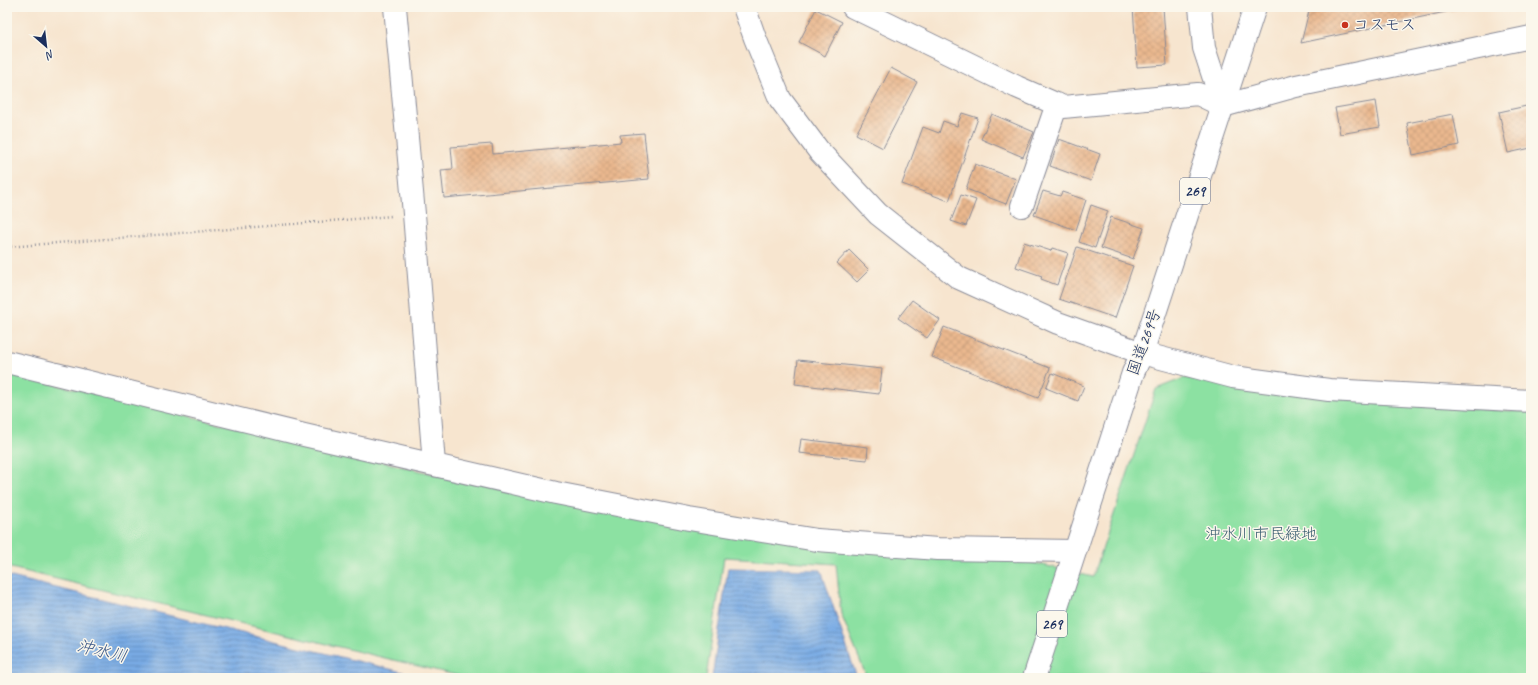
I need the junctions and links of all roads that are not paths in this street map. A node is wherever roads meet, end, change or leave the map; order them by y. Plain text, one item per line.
1 (395, 7) edge
2 (744, 7) edge
3 (852, 7) edge
4 (1200, 7) edge
5 (1255, 7) edge
6 (1531, 37) edge
7 (1057, 104) junction
8 (1223, 106) junction
9 (1022, 206) dead end
10 (1142, 353) junction
11 (7, 362) edge
12 (1531, 402) edge
13 (434, 464) junction
14 (1072, 561) junction
15 (1034, 678) edge

1 - 13 main road
2 - 10 main road
3 - 7 main road
4 - 8 main road
5 - 8 main road, 国道269号 / 269
6 - 8 main road
7 - 8 main road
7 - 9 main road
8 - 10 main road, 国道269号 / 269
10 - 12 main road
10 - 14 main road, 国道269号 / 269
11 - 13 main road
13 - 14 main road
14 - 15 main road, 国道269号 / 269

